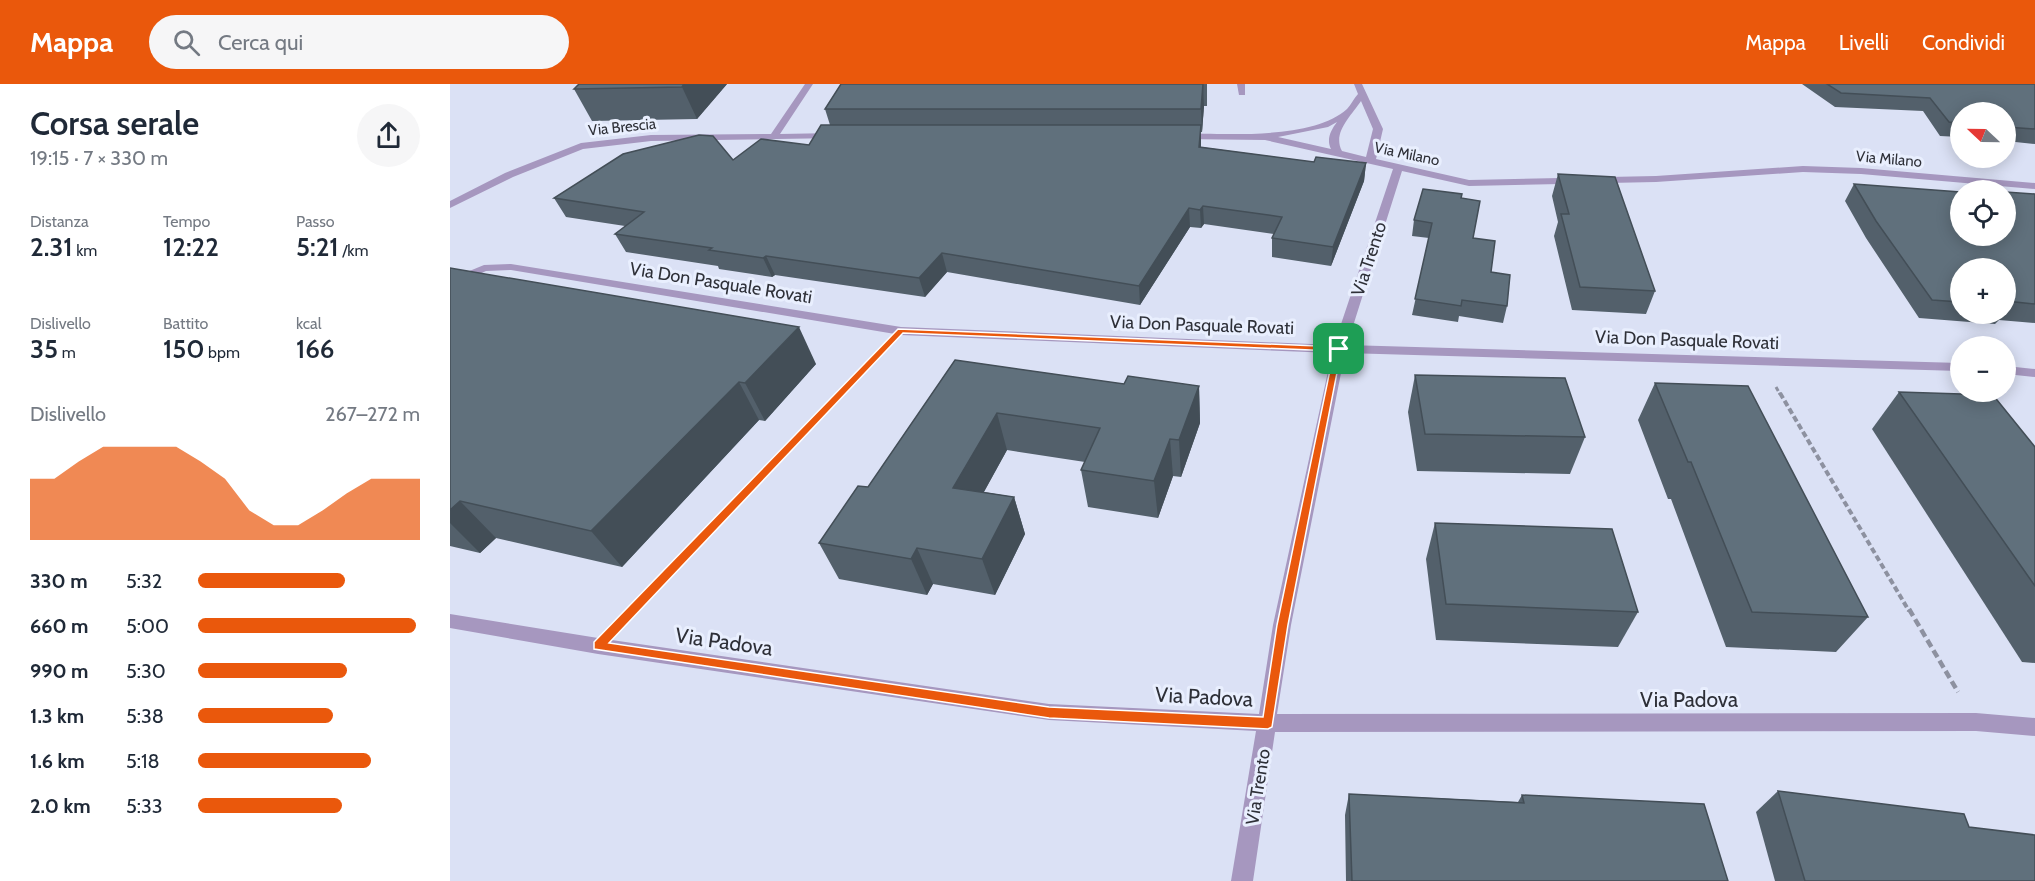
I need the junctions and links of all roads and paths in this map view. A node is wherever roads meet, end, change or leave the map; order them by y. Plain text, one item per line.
1 (809, 84) edge
2 (1360, 89) edge
3 (1346, 113) junction
4 (774, 136) junction
5 (844, 136) edge
6 (1174, 136) edge
7 (1265, 137) junction
8 (1339, 155) junction
9 (1370, 162) junction
10 (1398, 169) junction
11 (2035, 186) edge
12 (450, 205) edge
13 (450, 283) edge
14 (901, 331) junction
15 (1339, 349) junction
16 (1760, 360) junction
17 (1950, 367) edge
18 (2016, 371) edge
19 (2035, 373) edge
20 (450, 621) edge
21 (598, 646) junction
22 (1976, 722) junction
23 (1268, 723) junction
24 (2035, 727) edge
25 (1242, 881) edge

1 - 4 street
2 - 3 street
2 - 9 street
3 - 7 street
3 - 8 street
4 - 5 street
4 - 12 street, Via Brescia
6 - 7 street, Via Milano
7 - 8 street, Via Milano
8 - 9 street, Via Milano
9 - 10 street, Via Milano
10 - 11 street, Via Milano
10 - 15 street, Via Trento
13 - 14 street, Via Don Pasquale Rovati
14 - 15 street, Via Don Pasquale Rovati
14 - 21 path
15 - 16 street, Via Don Pasquale Rovati
15 - 23 street, Via Trento
16 - 17 street, Via Don Pasquale Rovati
16 - 22 path
18 - 19 street
20 - 21 street, Via Padova
21 - 23 street, Via Padova
22 - 23 street, Via Padova
22 - 24 street, Via Padova
23 - 25 street, Via Trento

